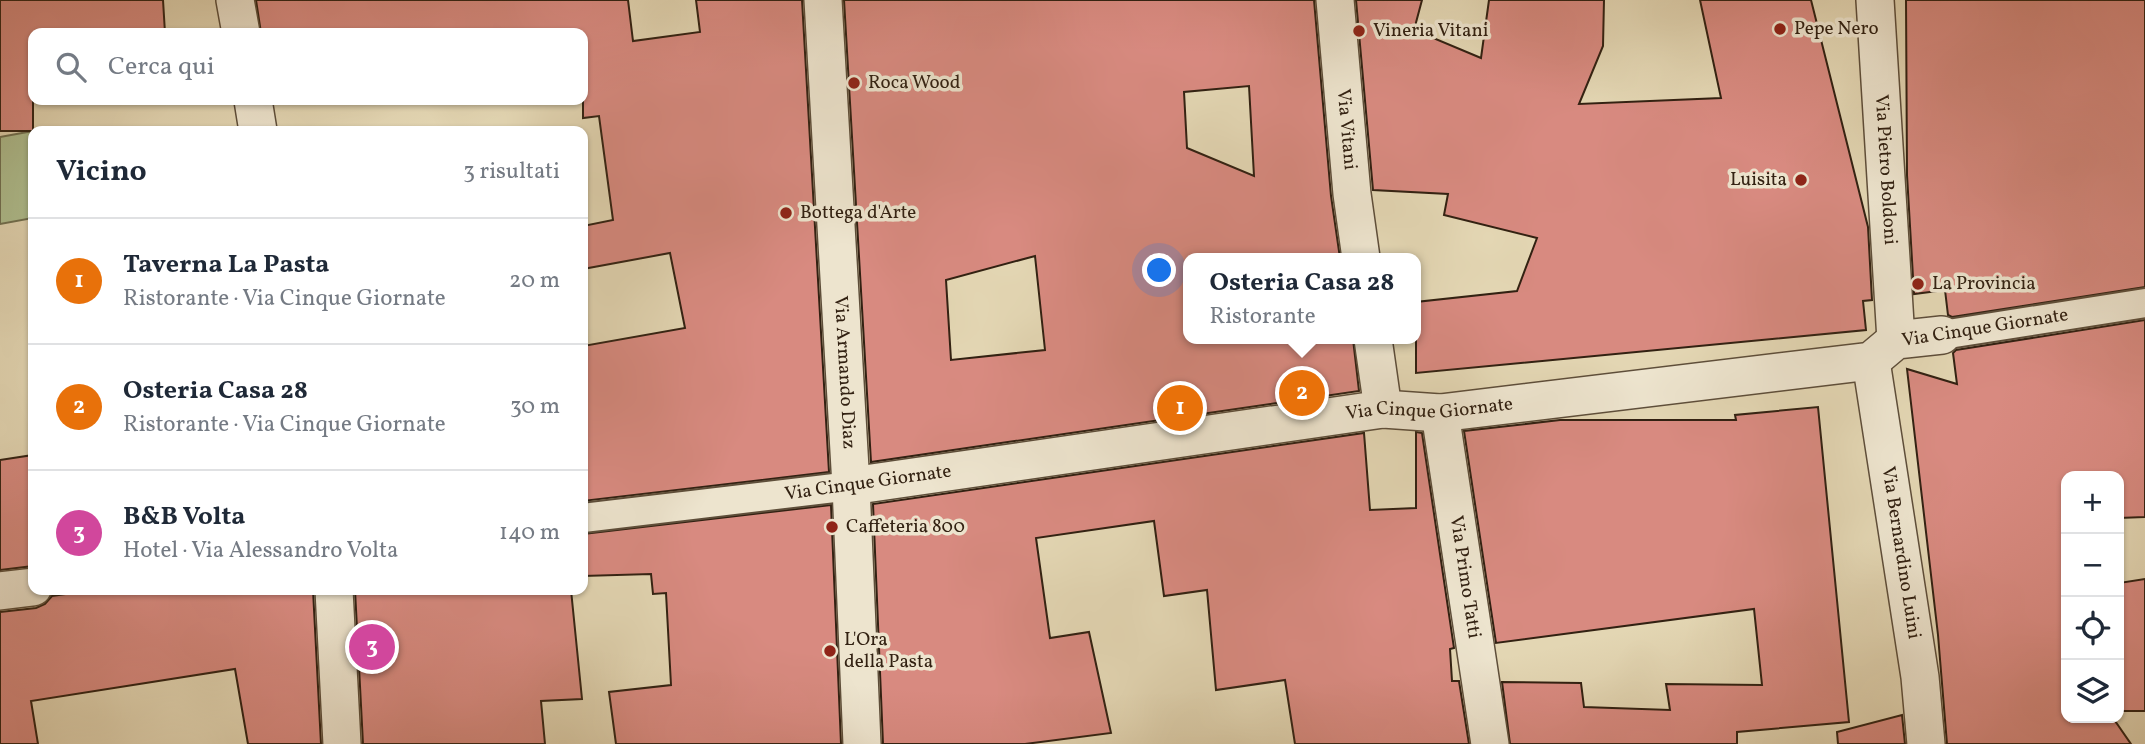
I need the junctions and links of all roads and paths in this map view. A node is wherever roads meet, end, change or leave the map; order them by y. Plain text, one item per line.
1 (235, 0) edge
2 (823, 0) edge
3 (1335, 0) edge
4 (1875, 0) edge
5 (240, 28) edge
6 (254, 105) edge
7 (257, 126) edge
8 (1361, 253) edge
9 (2145, 303) edge
10 (1942, 335) joint
11 (1374, 344) edge
12 (1883, 351) junction
13 (1383, 409) junction
14 (1440, 412) junction
15 (851, 486) junction
16 (588, 516) edge
17 (28, 588) edge
18 (0, 591) edge
19 (334, 595) edge
20 (342, 744) edge
21 (862, 744) edge
22 (1490, 744) edge
23 (1926, 744) edge

1 - 5 street
2 - 15 street, Via Armando Diaz
3 - 8 street, Via Vitani
4 - 12 street, Via Pietro Boldoni
6 - 7 street
9 - 10 street, Via Cinque Giornate
10 - 12 street, Via Cinque Giornate
11 - 13 street
12 - 14 street, Via Cinque Giornate
12 - 23 street, Via Bernardino Luini
13 - 14 street, Via Cinque Giornate
13 - 15 street, Via Cinque Giornate
14 - 22 street, Via Primo Tatti
15 - 16 street, Via Cinque Giornate
15 - 21 street, Via Armando Diaz
17 - 18 street
19 - 20 street

